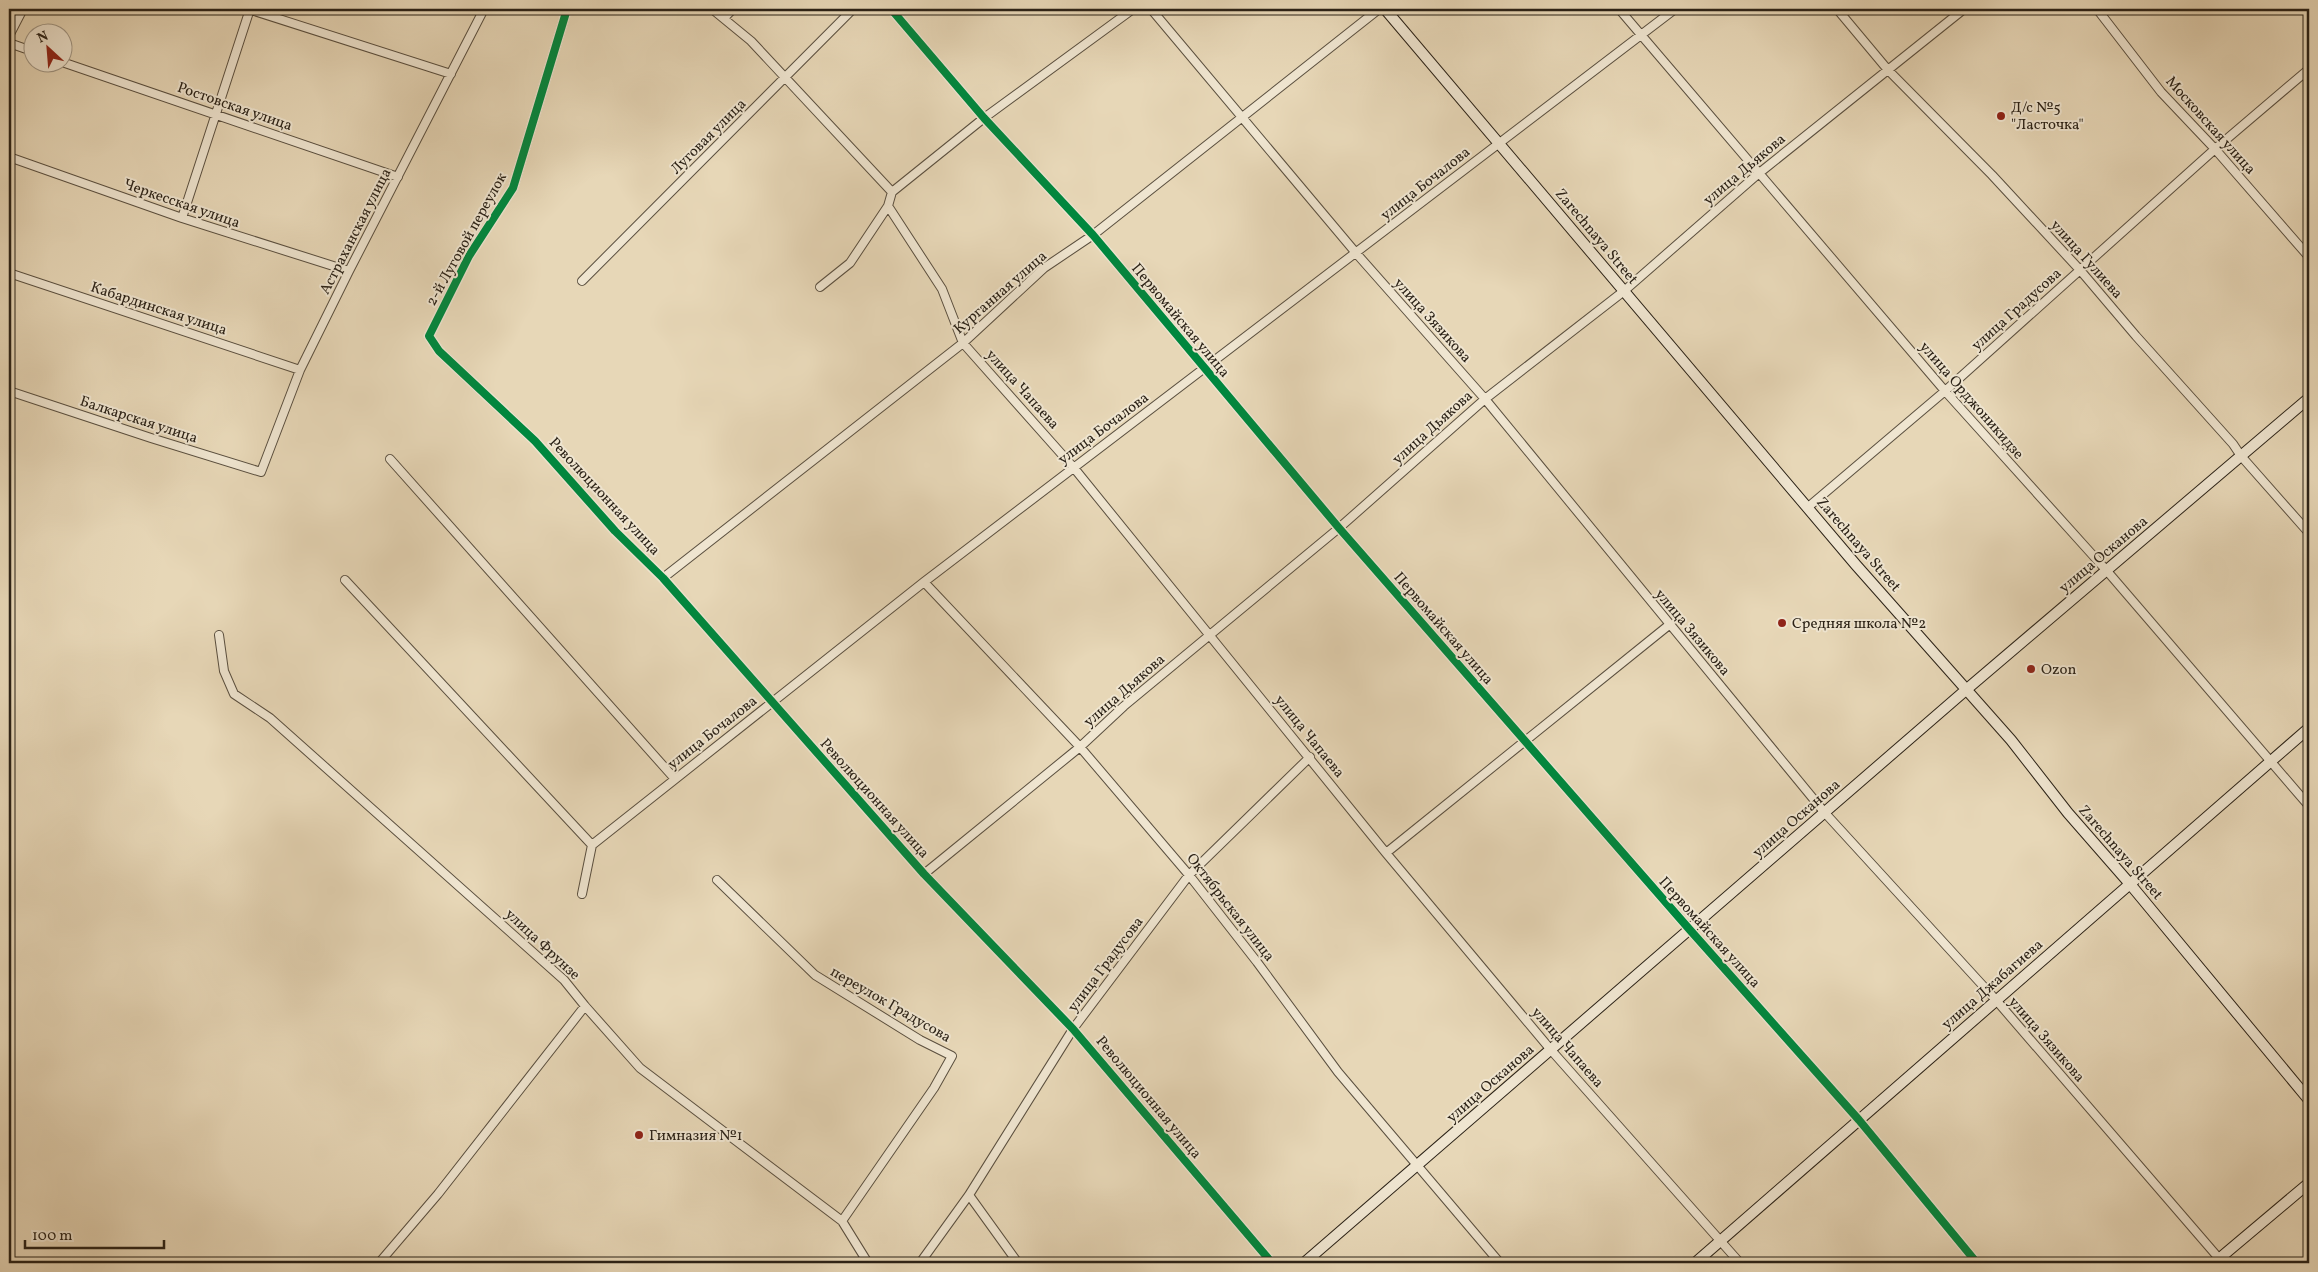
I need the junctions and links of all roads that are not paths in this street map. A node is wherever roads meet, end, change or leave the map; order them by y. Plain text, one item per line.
1 (23, 9) edge
2 (249, 9) edge
3 (484, 9) edge
4 (567, 9) edge
5 (712, 9) edge
6 (733, 9) edge
7 (853, 9) edge
8 (890, 9) edge
9 (1133, 9) edge
10 (1152, 9) edge
11 (1379, 9) edge
12 (1385, 9) edge
13 (1619, 9) edge
14 (1675, 9) edge
15 (1836, 9) edge
16 (1964, 9) edge
17 (2097, 9) edge
18 (724, 17) junction
19 (1641, 35) junction
20 (9, 36) edge
21 (9, 43) edge
22 (22, 48) edge
23 (72, 65) edge
24 (2309, 69) edge
25 (1888, 70) junction
26 (451, 74) junction
27 (785, 78) junction
28 (216, 114) junction
29 (1243, 117) junction
30 (984, 118) junction
31 (1498, 143) junction
32 (2215, 149) junction
33 (9, 157) edge
34 (1758, 174) junction
35 (398, 176) junction
36 (892, 192) junction
37 (888, 206) junction
38 (182, 218) junction
39 (1093, 235) junction
40 (1356, 253) junction
41 (2309, 257) edge
42 (349, 270) junction
43 (2080, 270) junction
44 (9, 273) edge
45 (582, 281) dead end
46 (820, 287) dead end
47 (1624, 291) junction
48 (963, 343) junction
49 (450, 359) joint
50 (1204, 369) junction
51 (300, 370) junction
52 (9, 391) edge
53 (1945, 391) junction
54 (2309, 398) edge
55 (1485, 399) junction
56 (2241, 456) junction
57 (390, 459) dead end
58 (1074, 468) junction
59 (261, 472) joint
60 (1807, 508) junction
61 (1339, 528) junction
62 (2309, 533) edge
63 (2107, 571) junction
64 (663, 578) junction
65 (345, 580) dead end
66 (924, 582) junction
67 (1669, 625) junction
68 (219, 635) dead end
69 (1210, 635) junction
70 (1967, 689) junction
71 (772, 702) junction
72 (2309, 728) edge
73 (1524, 741) junction
74 (1080, 747) junction
75 (1310, 757) junction
76 (2271, 761) junction
77 (675, 779) junction
78 (2309, 806) edge
79 (1825, 813) junction
80 (592, 845) junction
81 (1386, 853) junction
82 (924, 874) junction
83 (1189, 875) junction
84 (717, 880) dead end
85 (2130, 884) junction
86 (582, 894) dead end
87 (1690, 930) junction
88 (1996, 1000) junction
89 (584, 1006) junction
90 (1073, 1029) junction
91 (1551, 1050) junction
92 (2309, 1100) edge
93 (1859, 1120) junction
94 (1418, 1165) junction
95 (2309, 1183) edge
96 (969, 1195) junction
97 (842, 1221) junction
98 (1721, 1241) junction
99 (2219, 1262) edge
100 (379, 1263) edge
101 (868, 1263) edge
102 (920, 1263) edge
103 (1018, 1263) edge
104 (1272, 1263) edge
105 (1304, 1263) edge
106 (1500, 1263) edge
107 (1695, 1263) edge
108 (1740, 1263) edge
109 (1978, 1263) edge

1 - 20 street
2 - 26 street
2 - 28 street
3 - 26 street, Астраханская улица
4 - 49 street, 2-й Луговой переулок
5 - 18 street
6 - 18 street
7 - 27 street, Луговая улица
8 - 30 street, Первомайская улица
9 - 30 street
10 - 29 street, улица Зязикова
11 - 29 street, Курганная улица
12 - 31 main road, Zarechnaya Street
13 - 19 street, улица Орджоникидзе
14 - 19 street, улица Бочалова
15 - 25 street, улица Гулиева
16 - 25 street, улица Дьякова
17 - 32 street, Московская улица
18 - 27 street
19 - 31 street, улица Бочалова
19 - 34 street, улица Орджоникидзе
21 - 22 street
23 - 28 street, Ростовская улица
24 - 32 street, улица Градусова
25 - 34 street, улица Дьякова
25 - 43 street, улица Гулиева
26 - 35 street, Астраханская улица
27 - 36 street
27 - 45 street, Луговая улица
28 - 35 street, Ростовская улица
28 - 38 street
29 - 39 street, Курганная улица
29 - 40 street, улица Зязикова
30 - 36 street
30 - 39 street, Первомайская улица
31 - 40 street, улица Бочалова
31 - 47 main road, Zarechnaya Street
32 - 41 street, Московская улица
32 - 43 street, улица Градусова
33 - 38 street, Черкесская улица
34 - 47 street, улица Дьякова
34 - 53 street, улица Орджоникидзе
35 - 42 street, Астраханская улица
36 - 37 street
37 - 46 street
37 - 48 street, улица Чапаева
38 - 42 street, Черкесская улица
39 - 48 street, Курганная улица
39 - 50 street, Первомайская улица
40 - 50 street, улица Бочалова
40 - 55 street, улица Зязикова
42 - 51 street, Астраханская улица
43 - 53 street, улица Градусова
43 - 56 street, улица Гулиева
44 - 51 street, Кабардинская улица
47 - 55 street, улица Дьякова
47 - 60 main road, Zarechnaya Street
48 - 58 street, улица Чапаева
48 - 64 street, Курганная улица
49 - 64 street, Революционная улица
50 - 58 street, улица Бочалова
50 - 61 street, Первомайская улица
51 - 59 street, Астраханская улица
52 - 59 street, Балкарская улица
53 - 60 street, улица Градусова
53 - 63 street, улица Орджоникидзе
54 - 56 main road, улица Осканова
55 - 61 street, улица Дьякова
55 - 67 street, улица Зязикова
56 - 62 street, улица Гулиева
56 - 63 main road, улица Осканова
57 - 77 street
58 - 66 street, улица Бочалова
58 - 69 street, улица Чапаева
60 - 70 main road, Zarechnaya Street
61 - 69 street, улица Дьякова
61 - 73 street, Первомайская улица
63 - 70 main road, улица Осканова
63 - 76 street, улица Орджоникидзе
64 - 71 street, Революционная улица
65 - 80 street
66 - 71 street, улица Бочалова
66 - 74 street, Октябрьская улица
67 - 73 street
67 - 79 street, улица Зязикова
68 - 89 street, улица Фрунзе
69 - 74 street, улица Дьякова
69 - 75 street, улица Чапаева
70 - 79 main road, улица Осканова
70 - 85 main road, Zarechnaya Street
71 - 77 street, улица Бочалова
71 - 82 street, Революционная улица
72 - 76 main road, улица Джабагиева
73 - 81 street
73 - 87 street, Первомайская улица
74 - 82 street, улица Дьякова
74 - 83 street, Октябрьская улица
75 - 81 street, улица Чапаева
75 - 83 street, улица Градусова
76 - 78 street, улица Орджоникидзе
76 - 85 main road, улица Джабагиева
77 - 80 street, улица Бочалова
79 - 87 main road, улица Осканова
79 - 88 street, улица Зязикова
80 - 86 street
81 - 91 street, улица Чапаева
82 - 90 street, Революционная улица
83 - 90 street, улица Градусова
83 - 94 street, Октябрьская улица
84 - 97 street, переулок Градусова
85 - 88 main road, улица Джабагиева
85 - 92 main road, Zarechnaya Street
87 - 91 main road, улица Осканова
87 - 93 street, Первомайская улица
88 - 93 main road, улица Джабагиева
88 - 99 street, улица Зязикова
89 - 97 street, улица Фрунзе
89 - 100 street
90 - 96 street, улица Градусова
90 - 104 street, Революционная улица
91 - 94 main road, улица Осканова
91 - 98 street, улица Чапаева
93 - 98 main road, улица Джабагиева
93 - 109 street, Первомайская улица
94 - 105 main road, улица Осканова
94 - 106 street, Октябрьская улица
95 - 99 main road
96 - 102 street, улица Градусова
96 - 103 street
97 - 101 street, улица Фрунзе
98 - 107 main road, улица Джабагиева
98 - 108 street, улица Чапаева

